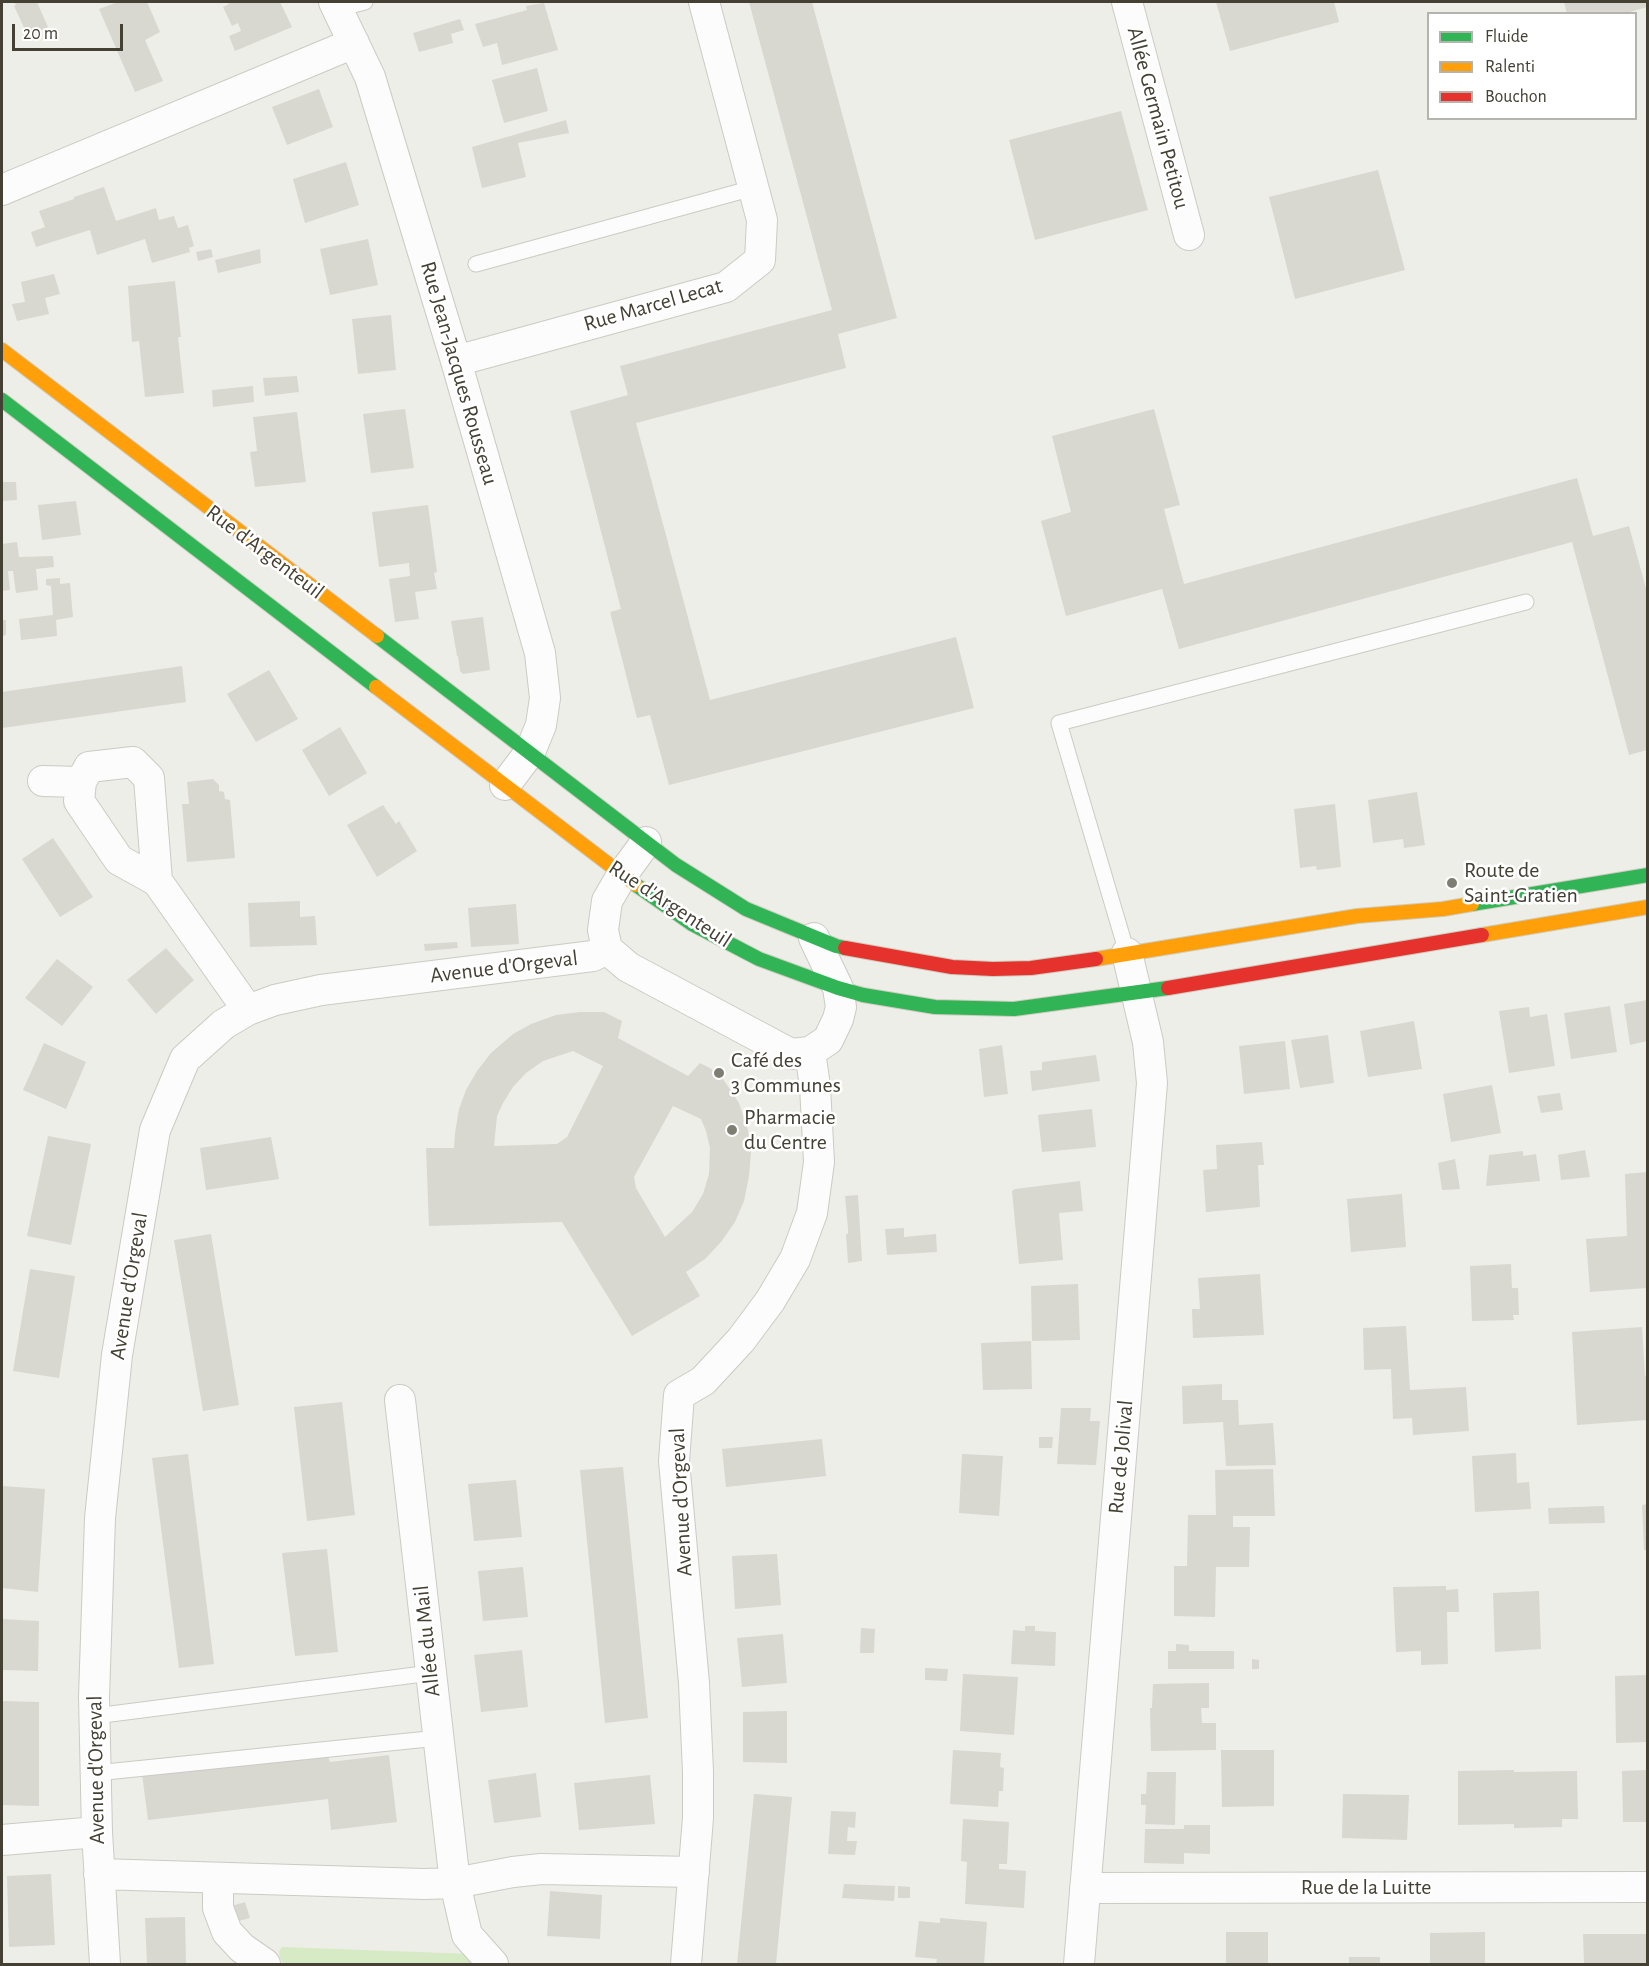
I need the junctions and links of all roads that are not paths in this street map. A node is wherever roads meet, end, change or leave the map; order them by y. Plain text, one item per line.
1 (704, 2) edge
2 (1127, 2) edge
3 (346, 4) edge
4 (354, 43) junction
5 (753, 188) junction
6 (2, 190) edge
7 (1189, 236) dead end
8 (476, 264) dead end
9 (2, 350) edge
10 (456, 361) junction
11 (2, 400) edge
12 (1526, 602) dead end
13 (530, 752) junction
14 (42, 782) dead end
15 (81, 782) junction
16 (505, 784) junction
17 (646, 842) junction
18 (622, 875) junction
19 (1647, 875) edge
20 (157, 881) junction
21 (1647, 907) edge
22 (814, 938) junction
23 (607, 949) junction
24 (1127, 953) junction
25 (838, 988) junction
26 (1137, 993) junction
27 (248, 1010) junction
28 (810, 1052) junction
29 (400, 1400) dead end
30 (431, 1673) junction
31 (95, 1716) junction
32 (438, 1738) junction
33 (96, 1773) junction
34 (97, 1832) junction
35 (2, 1840) edge
36 (694, 1872) junction
37 (99, 1874) junction
38 (218, 1878) junction
39 (455, 1882) junction
40 (1647, 1887) edge
41 (1084, 1888) junction
42 (105, 1965) edge
43 (265, 1965) edge
44 (493, 1965) edge
45 (686, 1965) edge
46 (1079, 1965) edge

1 - 5 street, Rue Marcel Lecat
2 - 7 street, Allée Germain Petitou
3 - 4 street, Rue Jean-Jacques Rousseau
4 - 6 street
4 - 10 street, Rue Jean-Jacques Rousseau
5 - 8 lane
5 - 10 street, Rue Marcel Lecat
9 - 13 main road, Rue d'Argenteuil
10 - 13 street, Rue Jean-Jacques Rousseau
11 - 16 main road, Rue d'Argenteuil
12 - 24 lane
13 - 16 street
13 - 17 main road, Rue d'Argenteuil
14 - 15 street
15 - 20 street
15 - 20 street
16 - 18 main road, Rue d'Argenteuil
17 - 18 street, Avenue d'Orgeval
17 - 22 main road, Rue d'Argenteuil
18 - 23 street, Avenue d'Orgeval
18 - 25 main road, Rue d'Argenteuil
19 - 24 main road
20 - 27 street
21 - 26 main road
22 - 24 main road, Rue d'Argenteuil
22 - 25 street
23 - 27 street, Avenue d'Orgeval
23 - 28 street, Avenue d'Orgeval
24 - 26 street, Rue de Jolival
25 - 26 main road, Rue d'Argenteuil
25 - 28 street
26 - 41 street, Rue de Jolival
27 - 31 street, Avenue d'Orgeval
28 - 36 street, Avenue d'Orgeval
29 - 30 street, Allée du Mail
30 - 31 lane
30 - 32 street, Allée du Mail
31 - 33 street, Avenue d'Orgeval
32 - 33 lane
32 - 39 street, Allée du Mail
33 - 34 street, Avenue d'Orgeval
34 - 35 street
34 - 37 street, Avenue d'Orgeval
36 - 39 street
36 - 45 street, Avenue d'Orgeval
37 - 38 street
37 - 42 street, Avenue d'Orgeval
38 - 39 street
38 - 43 street
39 - 44 street, Allée du Mail
40 - 41 street, Rue de la Luitte
41 - 46 street, Rue de Jolival

